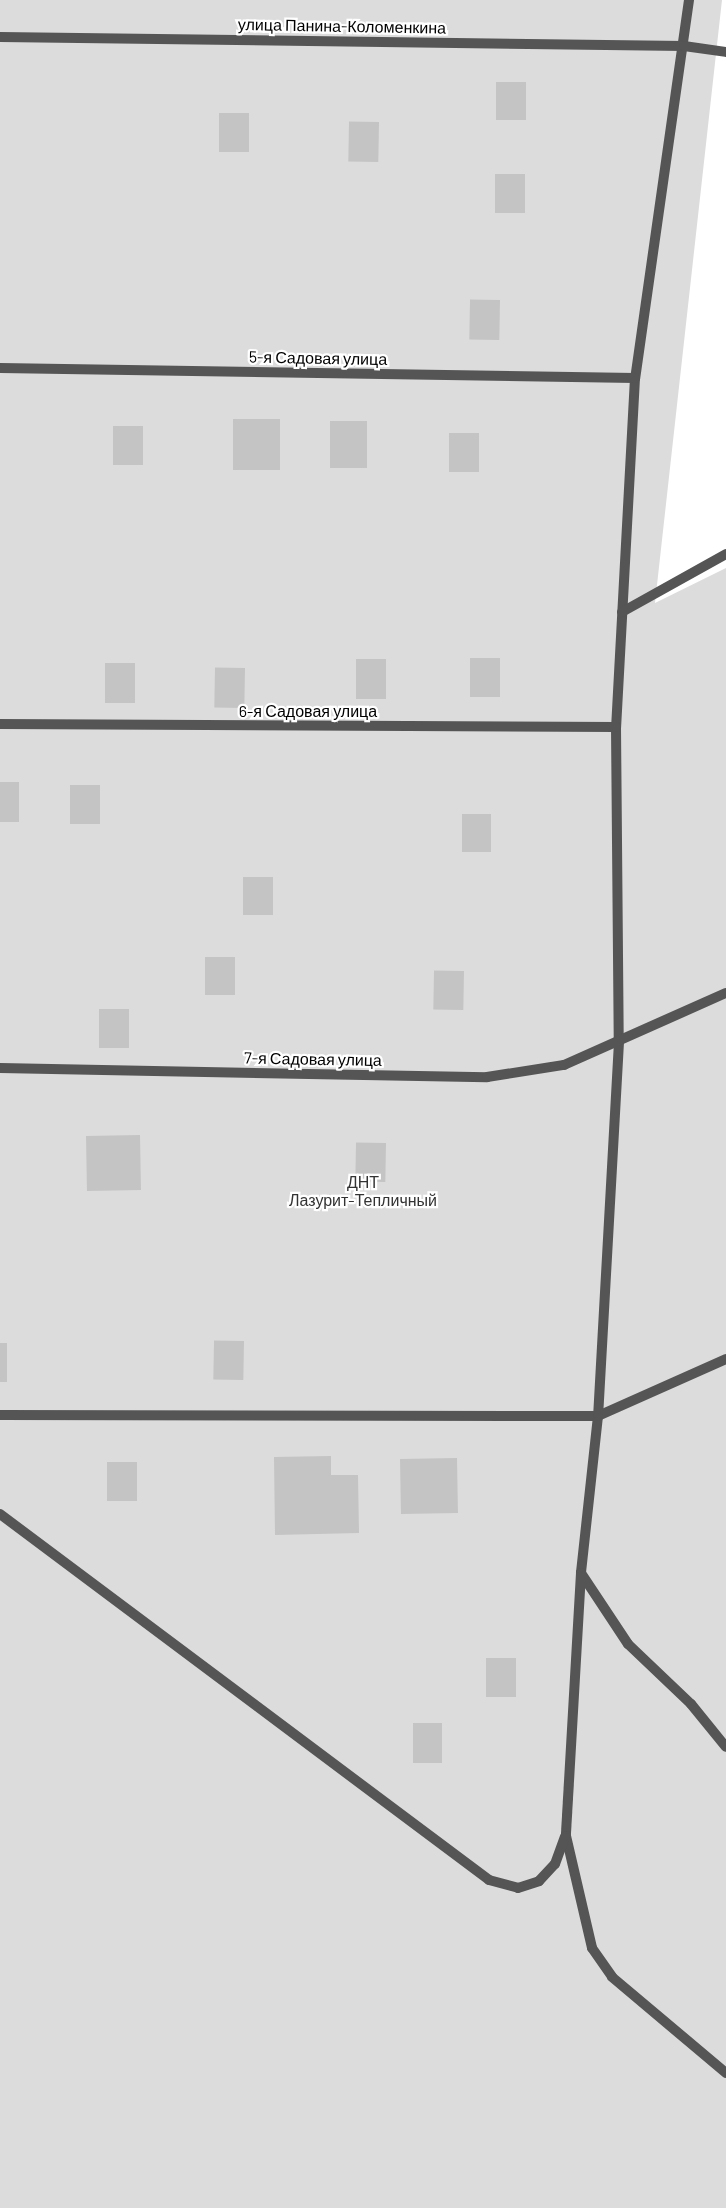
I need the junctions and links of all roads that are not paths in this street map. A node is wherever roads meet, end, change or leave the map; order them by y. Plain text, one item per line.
1 (690, 0) edge
2 (0, 37) edge
3 (684, 46) junction
4 (726, 52) edge
5 (0, 368) edge
6 (635, 378) junction
7 (726, 554) edge
8 (622, 612) junction
9 (0, 724) edge
10 (616, 727) junction
11 (726, 993) edge
12 (619, 1042) junction
13 (0, 1068) edge
14 (726, 1359) edge
15 (0, 1415) edge
16 (598, 1416) junction
17 (0, 1514) edge
18 (581, 1572) junction
19 (726, 1747) edge
20 (566, 1836) junction
21 (726, 2074) edge

1 - 3 street
2 - 3 street, улица Панина-Коломенкина
3 - 4 street, улица Панина-Коломенкина
3 - 6 street
5 - 6 street, 5-я Садовая улица
6 - 8 street
7 - 8 street
8 - 10 street
9 - 10 street, 6-я Садовая улица
10 - 12 street
11 - 12 street, 7-я Садовая улица
12 - 13 street, 7-я Садовая улица
12 - 16 street
14 - 16 street
15 - 16 street
16 - 18 street
17 - 20 street
18 - 19 street
18 - 20 street
20 - 21 street

